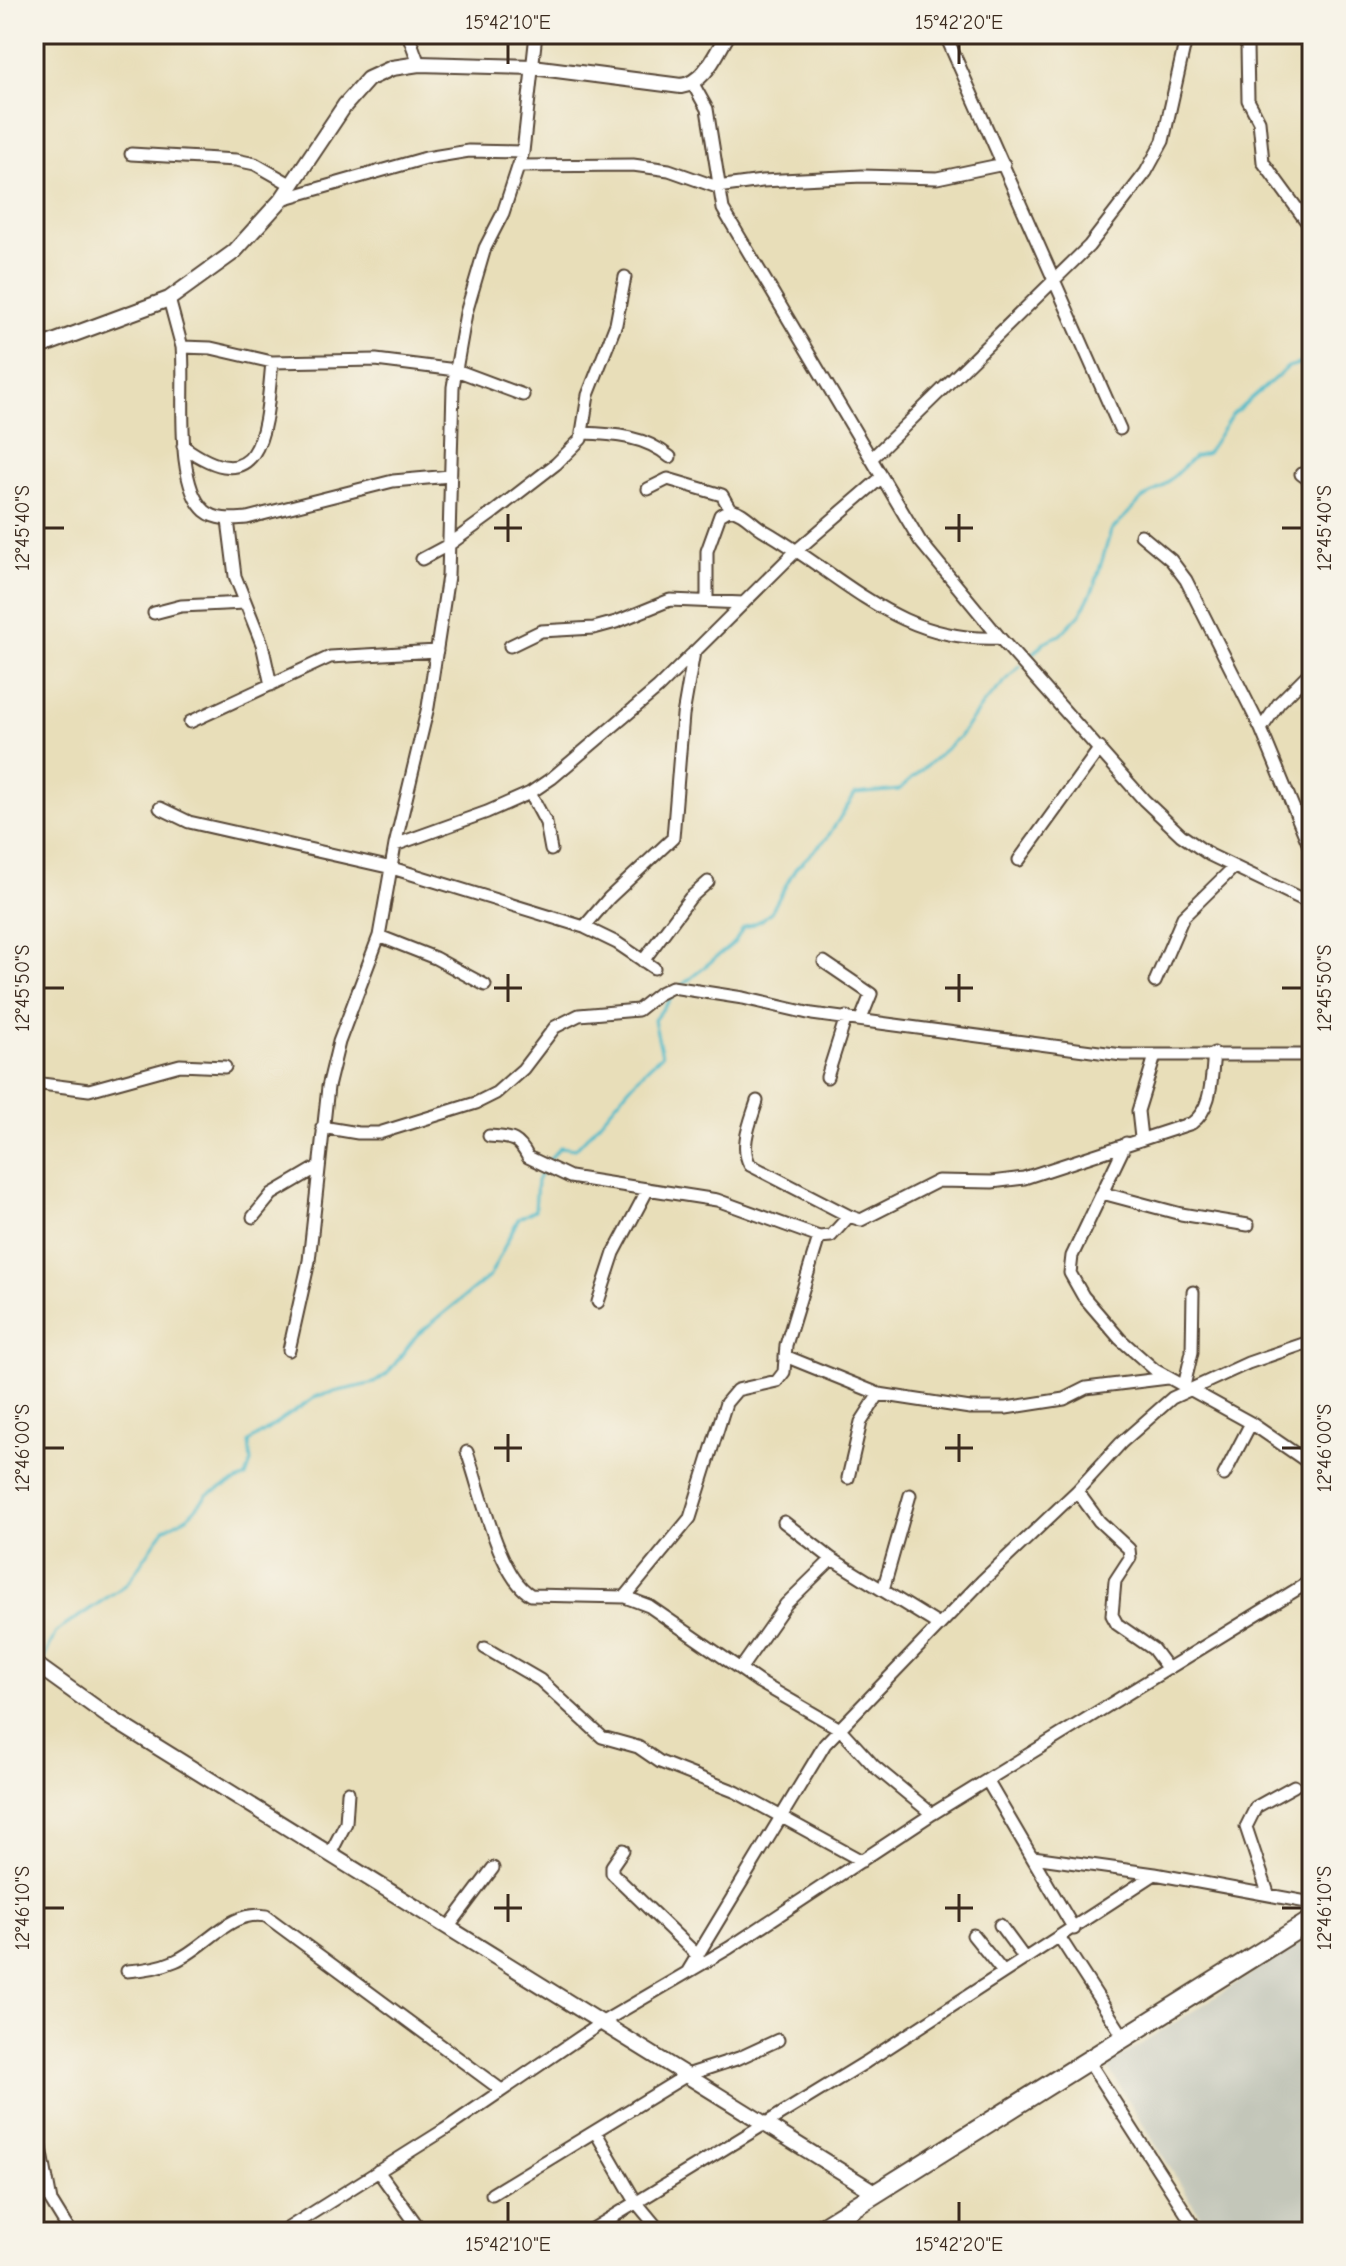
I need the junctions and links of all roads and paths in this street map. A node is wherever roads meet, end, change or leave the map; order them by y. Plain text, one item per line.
1 (408, 34) edge
2 (524, 34) edge
3 (536, 34) edge
4 (728, 34) edge
5 (945, 34) edge
6 (1187, 34) edge
7 (1240, 34) edge
8 (535, 49) junction
9 (419, 64) junction
10 (533, 67) junction
11 (693, 84) junction
12 (523, 152) junction
13 (131, 154) dead end
14 (1004, 164) junction
15 (520, 166) junction
16 (292, 185) junction
17 (717, 187) junction
18 (282, 199) junction
19 (1312, 229) edge
20 (625, 277) dead end
21 (1053, 281) junction
22 (169, 299) junction
23 (182, 347) junction
24 (35, 348) edge
25 (272, 362) junction
26 (456, 370) junction
27 (523, 395) dead end
28 (1120, 429) dead end
29 (582, 433) junction
30 (183, 446) junction
31 (670, 457) dead end
32 (871, 459) junction
33 (1301, 474) dead end
34 (450, 476) junction
35 (882, 477) junction
36 (1312, 482) edge
37 (648, 489) dead end
38 (730, 509) junction
39 (228, 520) junction
40 (1141, 535) dead end
41 (450, 544) junction
42 (796, 551) junction
43 (422, 559) dead end
44 (707, 599) junction
45 (245, 603) junction
46 (744, 603) junction
47 (154, 613) dead end
48 (1000, 638) junction
49 (510, 646) dead end
50 (437, 651) junction
51 (694, 651) junction
52 (1312, 670) edge
53 (271, 685) junction
54 (190, 722) dead end
55 (1261, 729) junction
56 (1100, 748) junction
57 (530, 793) junction
58 (160, 808) dead end
59 (395, 845) junction
60 (551, 850) dead end
61 (1312, 853) edge
62 (1019, 860) dead end
63 (1234, 867) junction
64 (392, 868) junction
65 (708, 882) dead end
66 (1312, 904) edge
67 (584, 927) junction
68 (379, 936) junction
69 (824, 962) dead end
70 (1155, 982) dead end
71 (485, 985) dead end
72 (846, 1017) junction
73 (861, 1019) junction
74 (1214, 1053) junction
75 (1312, 1055) edge
76 (1155, 1056) junction
77 (225, 1067) dead end
78 (827, 1077) dead end
79 (34, 1083) edge
80 (757, 1101) dead end
81 (322, 1127) junction
82 (489, 1136) dead end
83 (1141, 1138) junction
84 (1126, 1143) junction
85 (318, 1167) junction
86 (648, 1189) junction
87 (1102, 1193) junction
88 (849, 1216) junction
89 (253, 1217) dead end
90 (1248, 1225) dead end
91 (819, 1237) junction
92 (1193, 1292) dead end
93 (598, 1302) dead end
94 (1312, 1341) edge
95 (289, 1350) dead end
96 (785, 1356) junction
97 (1169, 1378) junction
98 (1187, 1387) junction
99 (879, 1394) junction
100 (1251, 1423) junction
101 (467, 1452) dead end
102 (1312, 1465) edge
103 (1224, 1475) dead end
104 (848, 1478) dead end
105 (1077, 1491) junction
106 (910, 1495) dead end
107 (784, 1522) dead end
108 (832, 1559) junction
109 (1312, 1580) edge
110 (883, 1590) junction
111 (625, 1597) junction
112 (939, 1625) junction
113 (485, 1648) dead end
114 (34, 1663) edge
115 (741, 1668) junction
116 (1168, 1669) junction
117 (840, 1729) junction
118 (988, 1782) junction
119 (1294, 1786) dead end
120 (348, 1792) dead end
121 (932, 1814) junction
122 (778, 1817) junction
123 (623, 1850) dead end
124 (330, 1854) junction
125 (1033, 1857) junction
126 (862, 1861) junction
127 (493, 1868) dead end
128 (1155, 1874) junction
129 (1268, 1893) junction
130 (1312, 1903) edge
131 (1312, 1920) edge
132 (1000, 1925) dead end
133 (448, 1928) junction
134 (1074, 1929) junction
135 (973, 1935) dead end
136 (1060, 1938) junction
137 (697, 1955) junction
138 (1025, 1959) junction
139 (127, 1971) dead end
140 (1003, 1972) junction
141 (685, 1975) junction
142 (601, 2023) junction
143 (1125, 2039) junction
144 (778, 2040) dead end
145 (1089, 2062) junction
146 (687, 2075) junction
147 (500, 2089) junction
148 (34, 2111) edge
149 (762, 2124) junction
150 (596, 2133) junction
151 (378, 2171) junction
152 (876, 2193) junction
153 (492, 2194) dead end
154 (636, 2202) junction
155 (70, 2232) edge
156 (282, 2232) edge
157 (422, 2232) edge
158 (588, 2232) edge
159 (661, 2232) edge
160 (814, 2232) edge
161 (1198, 2232) edge

1 - 9 street
2 - 8 street
3 - 8 street
4 - 11 street
5 - 14 street
6 - 21 street
7 - 19 street
8 - 10 street
9 - 10 street
9 - 16 street
10 - 11 street
10 - 12 street
11 - 17 street
12 - 15 street
12 - 18 street
13 - 16 street
14 - 17 street
14 - 21 street
15 - 17 street
15 - 26 street
16 - 18 street
17 - 32 street
18 - 22 street
20 - 29 street
21 - 28 street
21 - 32 street
22 - 23 street
22 - 24 street
23 - 25 street
23 - 30 street
25 - 26 street
25 - 30 street
26 - 27 street
26 - 34 street
29 - 31 street
29 - 41 street
30 - 39 street
32 - 35 street
33 - 36 street
34 - 39 street
34 - 41 street
35 - 42 street
35 - 48 street
37 - 38 street
38 - 42 street
38 - 44 street
39 - 45 street
40 - 55 street
41 - 43 street
41 - 50 street
42 - 46 street
42 - 48 street
44 - 46 street
44 - 49 street
45 - 47 street
45 - 53 street
46 - 51 street
48 - 56 street
50 - 53 street
50 - 59 street
51 - 57 street
51 - 67 street
52 - 55 street
53 - 54 street
55 - 61 street
56 - 62 street
56 - 63 street
57 - 59 street
57 - 60 street
58 - 64 street
59 - 64 street
63 - 66 street
63 - 70 street
64 - 67 street
64 - 68 street
65 - 67 street
68 - 71 street
68 - 81 street
69 - 73 street
72 - 73 street
72 - 78 street
72 - 81 street
73 - 76 street
74 - 75 street
74 - 76 street
74 - 83 street
76 - 83 street
77 - 79 street
80 - 88 street
81 - 85 street
82 - 86 street
83 - 84 street
84 - 87 street
84 - 88 street
85 - 89 street
85 - 95 street
86 - 91 street
86 - 93 street
87 - 90 street
87 - 97 street
88 - 91 street
91 - 96 street
92 - 98 street
94 - 98 street
96 - 99 street
96 - 111 street
97 - 98 street
97 - 99 street
98 - 100 street
98 - 105 street
99 - 104 street
100 - 102 street
100 - 103 street
101 - 111 street
105 - 112 street
105 - 116 street
106 - 110 street
107 - 108 street
108 - 110 street
108 - 115 street
109 - 116 street
110 - 112 street
111 - 115 street
112 - 117 street
113 - 122 street
114 - 124 street
115 - 117 street
116 - 118 street
117 - 121 street
117 - 122 street
118 - 121 street
118 - 125 street
119 - 129 street
120 - 124 street
121 - 126 street
122 - 126 street
122 - 137 street
123 - 137 street
124 - 133 street
125 - 128 street
125 - 134 street
126 - 141 street
127 - 133 street
128 - 129 street
128 - 134 street
129 - 130 street
131 - 143 main road
132 - 138 street
133 - 142 street
134 - 136 street
135 - 140 street
136 - 138 street
136 - 143 street
137 - 141 street
138 - 140 street
139 - 147 street
140 - 149 street
141 - 142 street
142 - 146 street
142 - 147 street
143 - 145 main road
144 - 146 street
145 - 152 main road
145 - 161 street
146 - 149 street
146 - 150 street
147 - 151 street
148 - 155 street
149 - 152 street
149 - 154 street
150 - 153 street
150 - 154 street
151 - 156 street
151 - 157 street
152 - 160 main road
154 - 158 street
154 - 159 street

